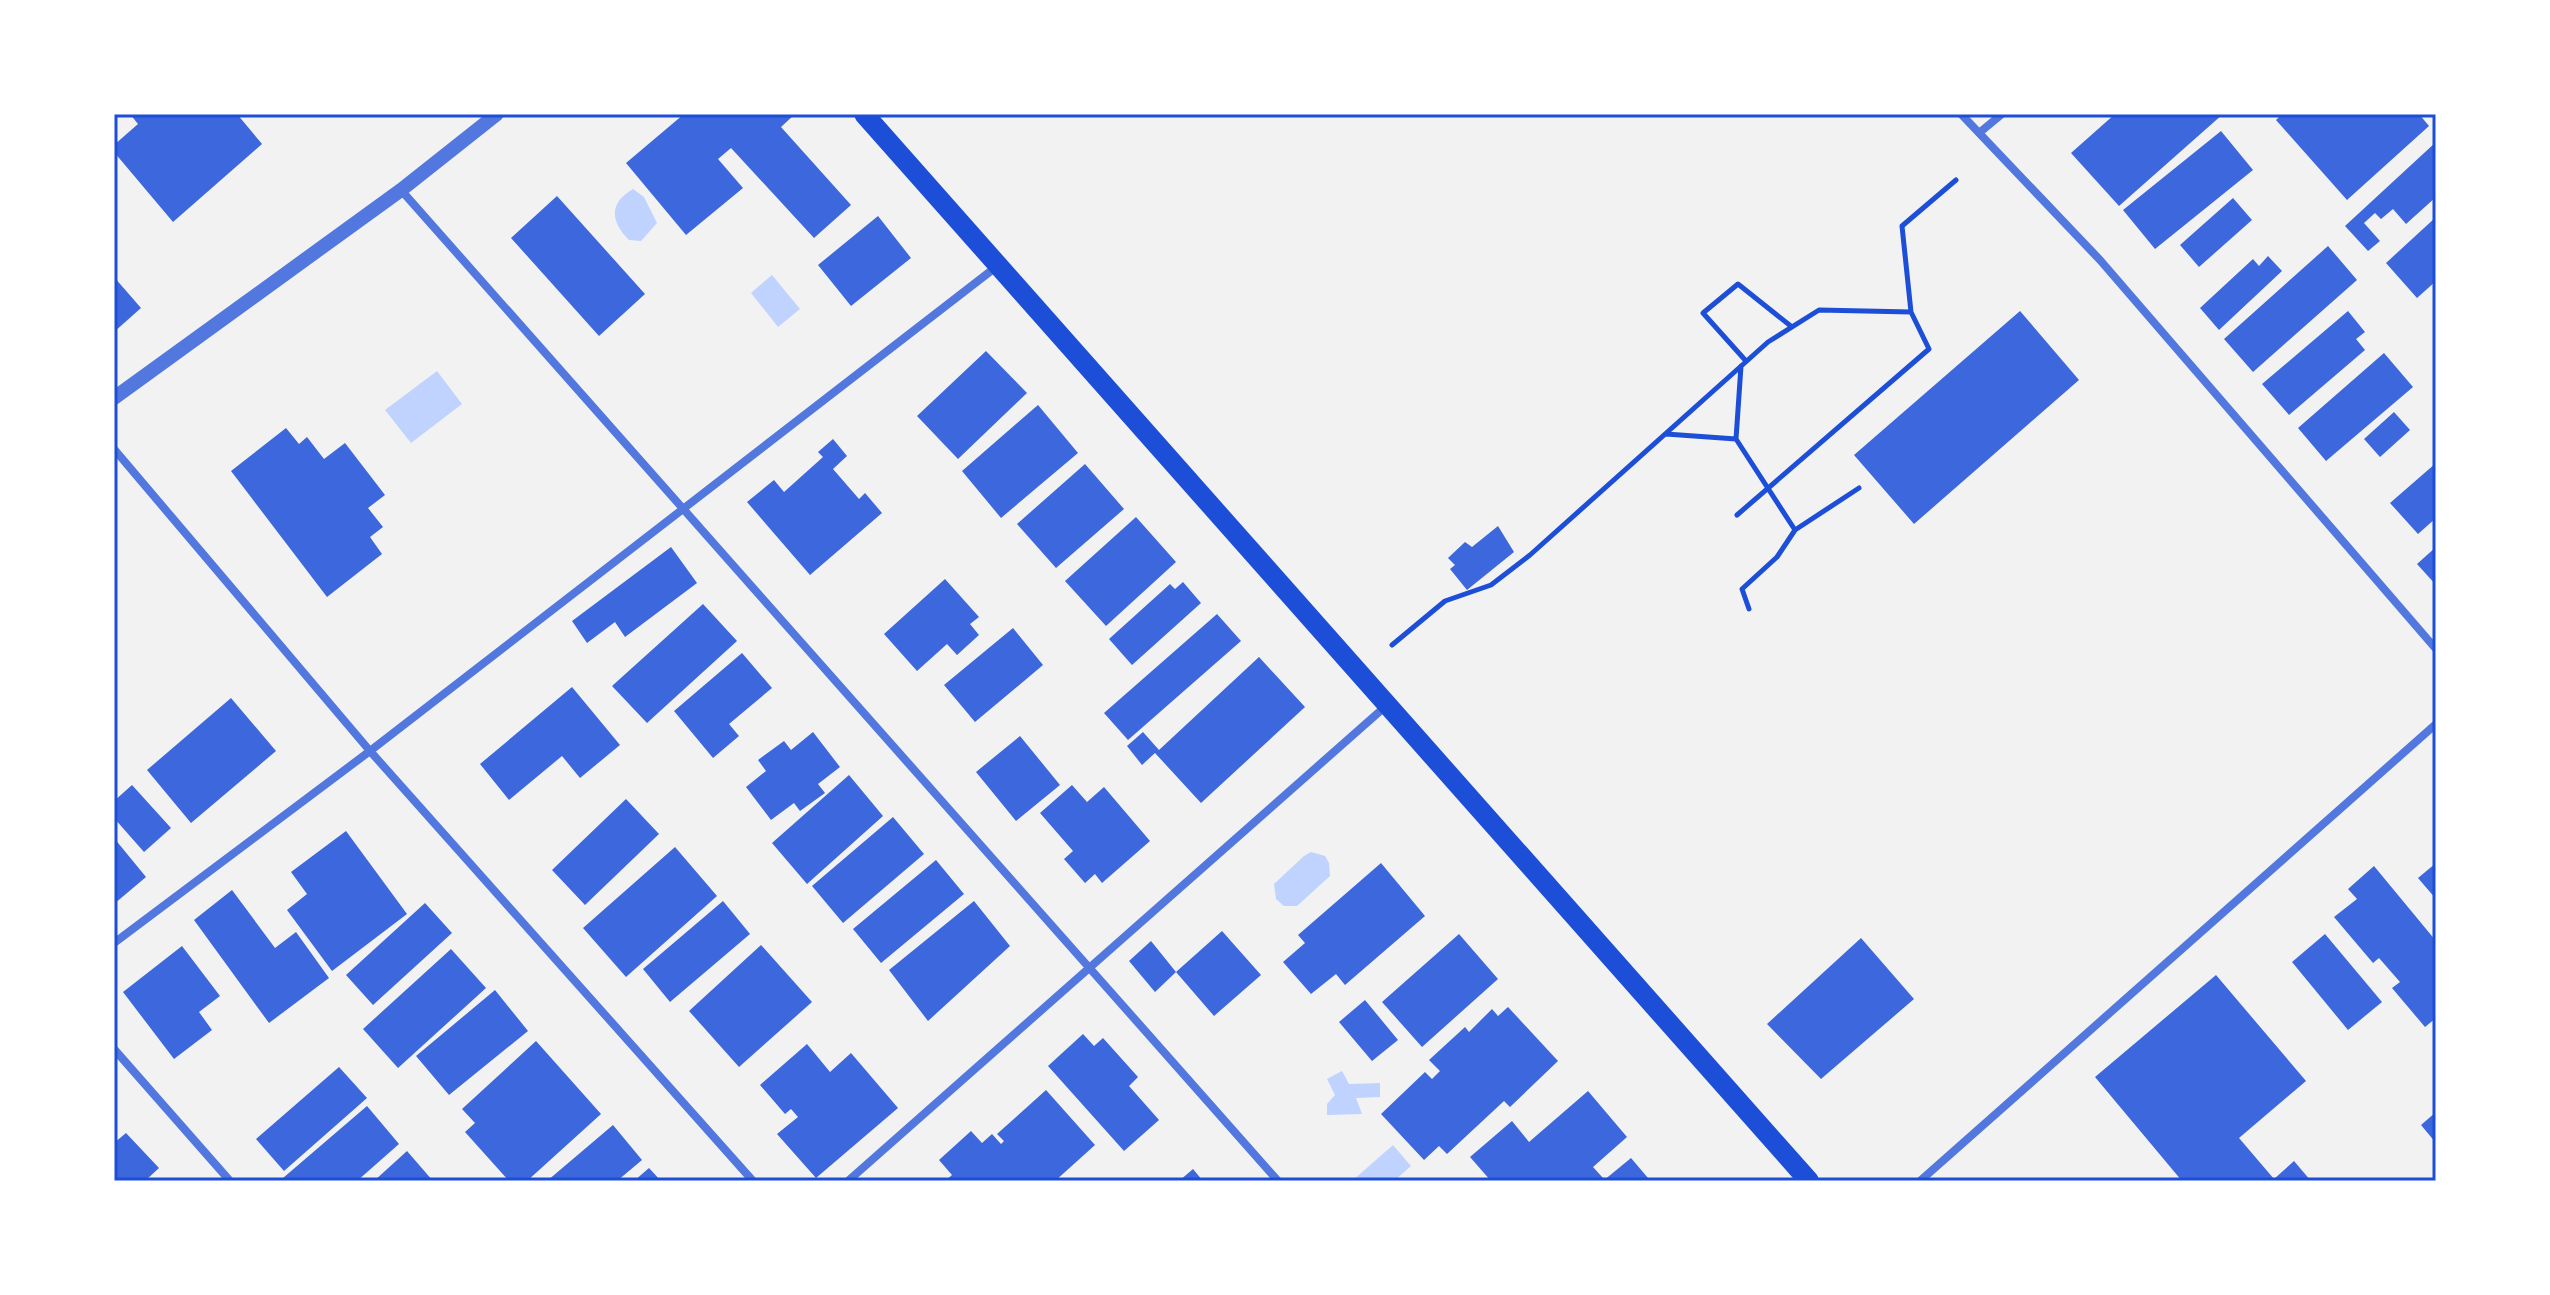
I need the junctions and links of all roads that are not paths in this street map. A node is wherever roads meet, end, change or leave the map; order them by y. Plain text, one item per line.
1 (497, 114) edge
2 (864, 114) edge
3 (1961, 114) edge
4 (2002, 114) edge
5 (1979, 133) junction
6 (401, 190) junction
7 (997, 266) junction
8 (114, 398) edge
9 (114, 449) edge
10 (684, 510) junction
11 (2436, 649) edge
12 (1388, 704) junction
13 (2436, 724) edge
14 (370, 751) junction
15 (114, 943) edge
16 (1089, 969) junction
17 (114, 1049) edge
18 (230, 1181) edge
19 (753, 1181) edge
20 (848, 1181) edge
21 (1278, 1181) edge
22 (1809, 1181) edge
23 (1920, 1181) edge

1 - 6 street
2 - 7 main road
3 - 5 street
4 - 5 street
5 - 11 street
6 - 8 street
6 - 10 street
7 - 10 street
7 - 12 main road
9 - 14 street
10 - 14 street
10 - 16 street
12 - 16 street
12 - 22 main road
13 - 23 street
14 - 15 street
14 - 19 street
16 - 20 street
16 - 21 street
17 - 18 street

